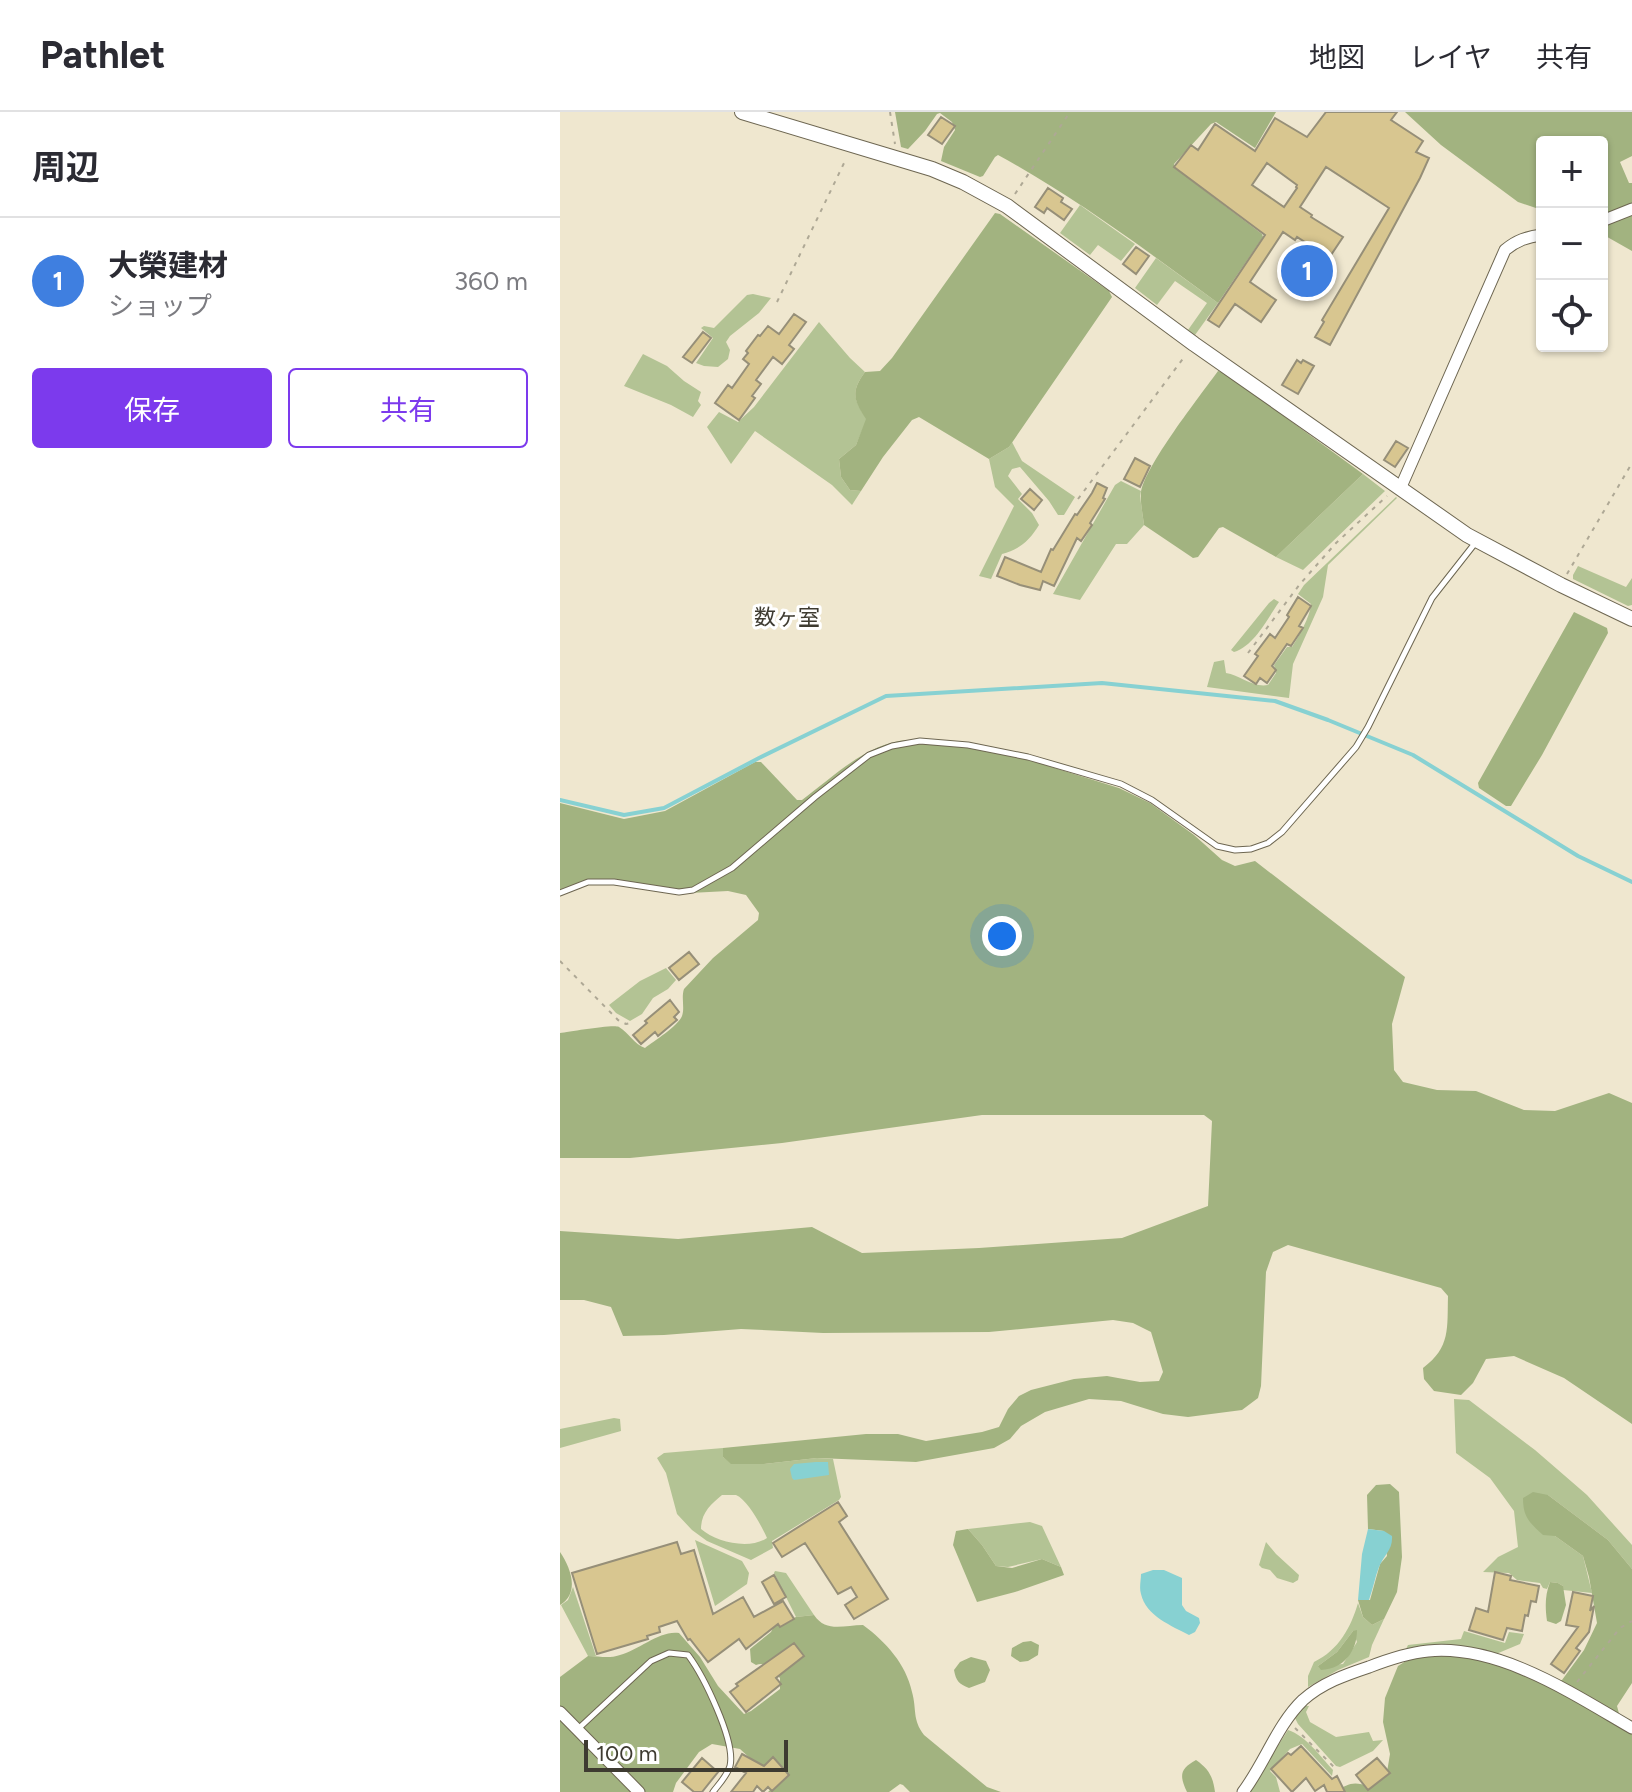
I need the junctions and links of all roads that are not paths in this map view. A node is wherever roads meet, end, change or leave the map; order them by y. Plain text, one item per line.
1 (742, 112) edge
2 (1632, 209) edge
3 (1608, 219) edge
4 (1536, 236) edge
5 (1398, 488) junction
6 (1477, 541) junction
7 (1632, 619) edge
8 (560, 893) edge
9 (560, 1712) edge
10 (1632, 1728) edge
11 (577, 1729) junction
12 (639, 1792) edge
13 (713, 1792) edge
14 (1243, 1792) edge

1 - 5 street
2 - 3 street
4 - 5 street
5 - 6 street
6 - 7 street
6 - 8 lane
9 - 11 street
10 - 14 street
11 - 12 street
11 - 13 lane

